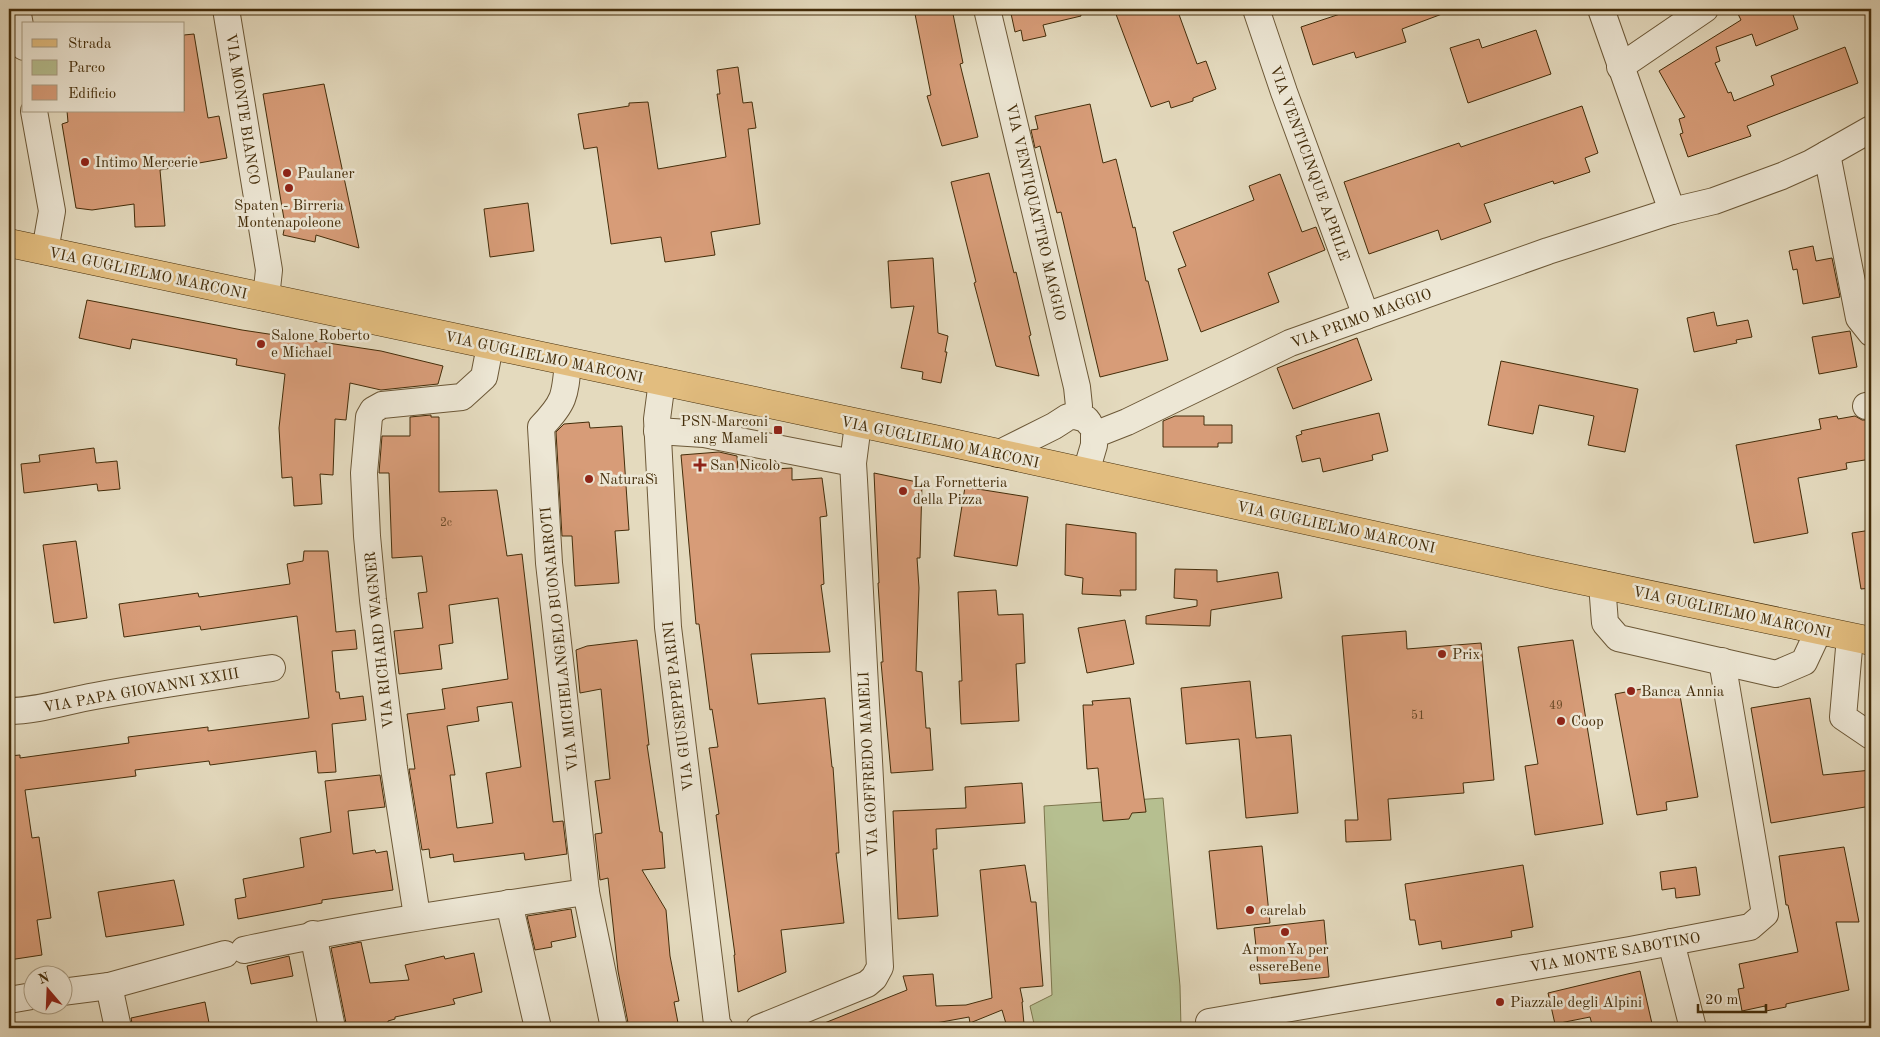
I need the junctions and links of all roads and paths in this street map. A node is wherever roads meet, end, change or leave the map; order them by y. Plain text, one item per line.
1 (17, 9) edge
2 (226, 9) edge
3 (987, 9) edge
4 (1256, 9) edge
5 (1600, 9) edge
6 (1704, 9) edge
7 (22, 36) edge
8 (1620, 67) junction
9 (34, 112) edge
10 (1871, 130) edge
11 (1826, 154) junction
12 (1672, 211) junction
13 (9, 243) edge
14 (46, 252) junction
15 (266, 298) junction
16 (1366, 316) junction
17 (1871, 333) edge
18 (490, 346) junction
19 (568, 362) junction
20 (662, 382) junction
21 (1065, 421) junction
22 (858, 424) junction
23 (657, 431) junction
24 (1094, 435) junction
25 (998, 454) junction
26 (853, 463) junction
27 (1073, 470) junction
28 (1602, 584) junction
29 (1819, 630) junction
30 (1860, 639) edge
31 (1722, 661) junction
32 (272, 668) dead end
33 (9, 711) edge
34 (1871, 736) edge
35 (586, 892) junction
36 (509, 904) junction
37 (417, 916) junction
38 (313, 934) junction
39 (1670, 942) junction
40 (109, 986) junction
41 (72, 991) edge
42 (22, 998) edge
43 (9, 1000) edge
44 (1209, 1022) dead end
45 (118, 1028) edge
46 (332, 1028) edge
47 (538, 1028) edge
48 (614, 1028) edge
49 (720, 1028) edge
50 (759, 1028) edge
51 (1693, 1028) edge

1 - 7 street
2 - 15 street, VIA MONTE BIANCO
3 - 21 street, VIA VENTIQUATTRO MAGGIO
4 - 16 street, VIA VENTICINQUE APRILE
5 - 8 street
6 - 8 street
8 - 12 street
9 - 14 street
10 - 11 street, VIA PRIMO MAGGIO
11 - 12 street, VIA PRIMO MAGGIO
11 - 17 street
12 - 16 street, VIA PRIMO MAGGIO
13 - 14 main road, VIA GUGLIELMO MARCONI
14 - 15 main road, VIA GUGLIELMO MARCONI
15 - 18 main road, VIA GUGLIELMO MARCONI
16 - 24 street, VIA PRIMO MAGGIO
18 - 19 main road, VIA GUGLIELMO MARCONI
18 - 37 street, VIA RICHARD WAGNER
19 - 20 main road, VIA GUGLIELMO MARCONI
19 - 35 street, VIA MICHELANGELO BUONARROTI
20 - 22 main road, VIA GUGLIELMO MARCONI
20 - 23 street, VIA GIUSEPPE PARINI
21 - 24 street
21 - 25 street
21 - 27 street, VIA VENTIQUATTRO MAGGIO
22 - 25 main road, VIA GUGLIELMO MARCONI
22 - 26 street, VIA GOFFREDO MAMELI
23 - 26 street
23 - 49 street, VIA GIUSEPPE PARINI
24 - 27 street
25 - 27 main road, VIA GUGLIELMO MARCONI
26 - 50 street, VIA GOFFREDO MAMELI
27 - 28 main road, VIA GUGLIELMO MARCONI
28 - 29 main road, VIA GUGLIELMO MARCONI
28 - 31 street
29 - 30 main road, VIA GUGLIELMO MARCONI
29 - 31 street
30 - 34 street
31 - 39 street, VIA MONTE SABOTINO
32 - 33 street, VIA PAPA GIOVANNI XXIII
35 - 36 street
35 - 48 street, VIA MICHELANGELO BUONARROTI
36 - 37 street
36 - 47 street
37 - 38 street
38 - 40 street
38 - 46 street
39 - 44 street, VIA MONTE SABOTINO
39 - 51 street
40 - 41 street
40 - 45 street
42 - 43 street

